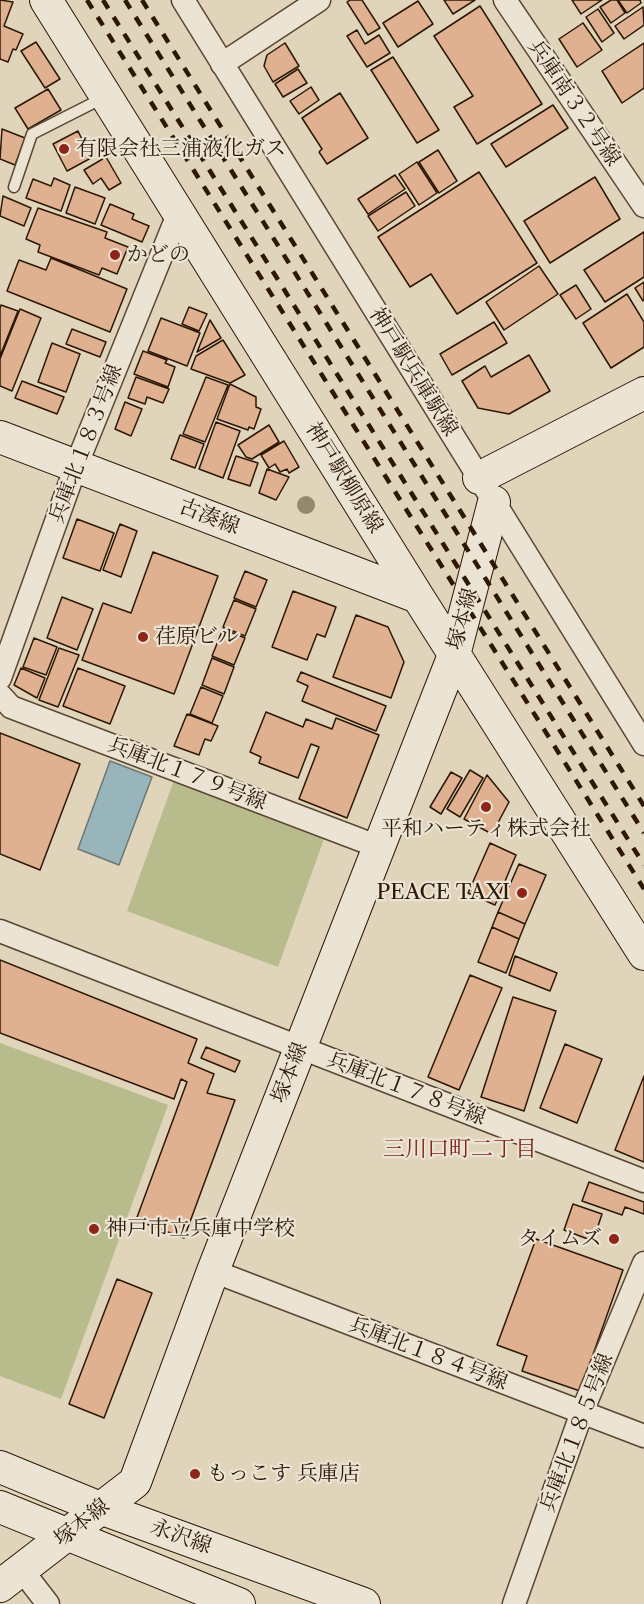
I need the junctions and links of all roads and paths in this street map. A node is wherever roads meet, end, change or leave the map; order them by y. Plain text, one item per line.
1 (46, 0) edge
2 (183, 0) edge
3 (319, 0) edge
4 (505, 0) edge
5 (222, 64) junction
6 (106, 96) junction
7 (14, 187) dead end
8 (644, 206) edge
9 (178, 212) junction
10 (640, 404) edge
11 (0, 437) edge
12 (76, 466) junction
13 (486, 490) junction
14 (418, 597) junction
15 (454, 655) junction
16 (0, 678) edge
17 (0, 695) edge
18 (644, 744) edge
19 (379, 848) junction
20 (0, 932) edge
21 (644, 954) edge
22 (299, 1049) junction
23 (644, 1181) edge
24 (644, 1263) edge
25 (213, 1271) junction
26 (582, 1412) junction
27 (644, 1436) edge
28 (0, 1467) edge
29 (0, 1508) edge
30 (100, 1508) junction
31 (69, 1534) junction
32 (11, 1577) edge
33 (48, 1604) edge
34 (239, 1604) edge
35 (364, 1604) edge
36 (514, 1604) edge

1 - 6 street, 神戸駅柳原線
2 - 5 street, 神戸駅兵庫駅線
3 - 5 street
4 - 8 street, 兵庫南３２号線
5 - 13 street, 神戸駅兵庫駅線
6 - 7 lane
6 - 9 street, 神戸駅柳原線
9 - 12 street, 兵庫北１８３号線
9 - 14 street, 神戸駅柳原線
10 - 13 street
11 - 12 street, 古湊線
12 - 14 street, 古湊線
12 - 16 street, 兵庫北１８３号線
13 - 15 street, 塚本線
13 - 18 street, 神戸駅兵庫駅線
14 - 15 street, 神戸駅柳原線
15 - 19 street, 塚本線
15 - 21 street, 神戸駅柳原線
17 - 19 street, 兵庫北１７９号線
19 - 22 street, 塚本線
20 - 22 street, 兵庫北１７８号線
22 - 23 street, 兵庫北１７８号線
22 - 25 street, 塚本線
24 - 26 street, 兵庫北１８５号線
25 - 26 street, 兵庫北１８４号線
25 - 30 street, 塚本線
26 - 27 street, 兵庫北１８４号線
26 - 36 street, 兵庫北１８５号線
28 - 30 street, 永沢線
29 - 31 street, 永沢線
30 - 31 street, 塚本線
30 - 35 street, 永沢線
31 - 32 street, 塚本線
31 - 34 street, 永沢線
32 - 33 street

